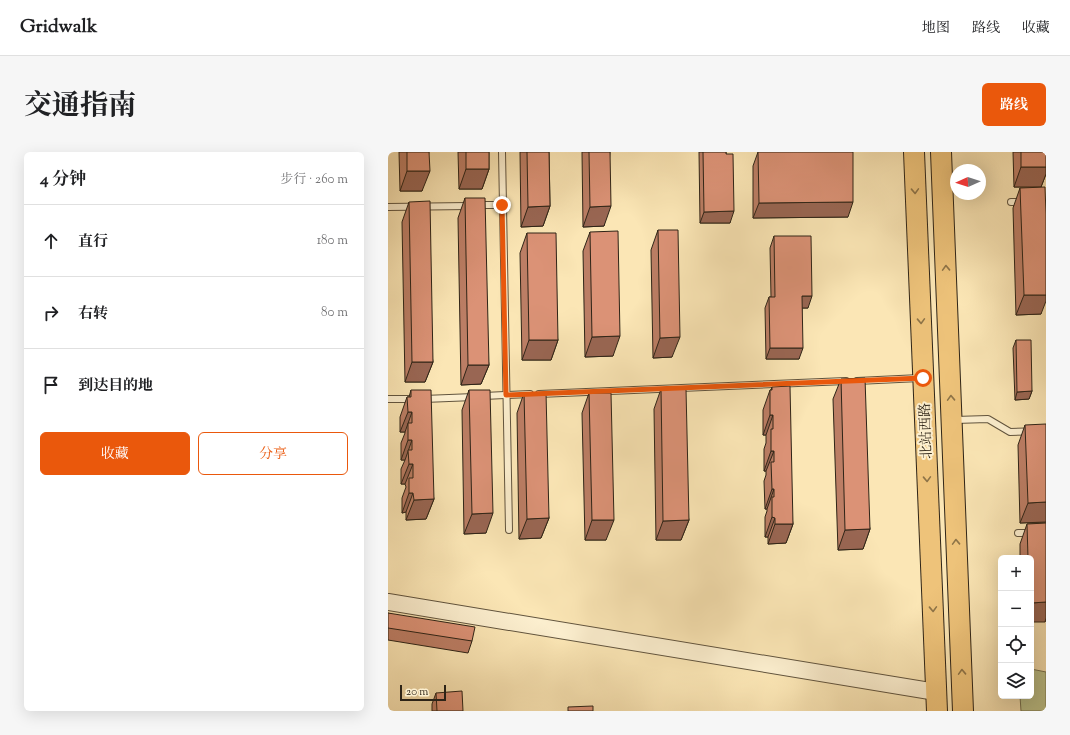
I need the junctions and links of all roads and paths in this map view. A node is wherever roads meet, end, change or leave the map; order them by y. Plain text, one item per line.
1 (502, 152) edge
2 (914, 152) edge
3 (941, 152) edge
4 (1032, 201) edge
5 (1011, 202) dead end
6 (502, 205) junction
7 (388, 207) edge
8 (923, 378) junction
9 (506, 395) junction
10 (388, 400) edge
11 (952, 420) junction
12 (1046, 431) edge
13 (509, 530) dead end
14 (1046, 532) edge
15 (1018, 533) dead end
16 (388, 602) edge
17 (936, 702) edge
18 (963, 711) edge

1 - 6 lane
2 -> 8 main road, 北站西路
11 -> 3 main road, 北站西路
4 - 5 lane
6 - 7 lane
6 - 9 lane
8 - 9 lane
8 -> 17 main road, 北站西路
9 - 10 lane
9 - 13 lane
11 - 12 lane
18 -> 11 main road, 北站西路
14 - 15 lane
16 - 17 street

